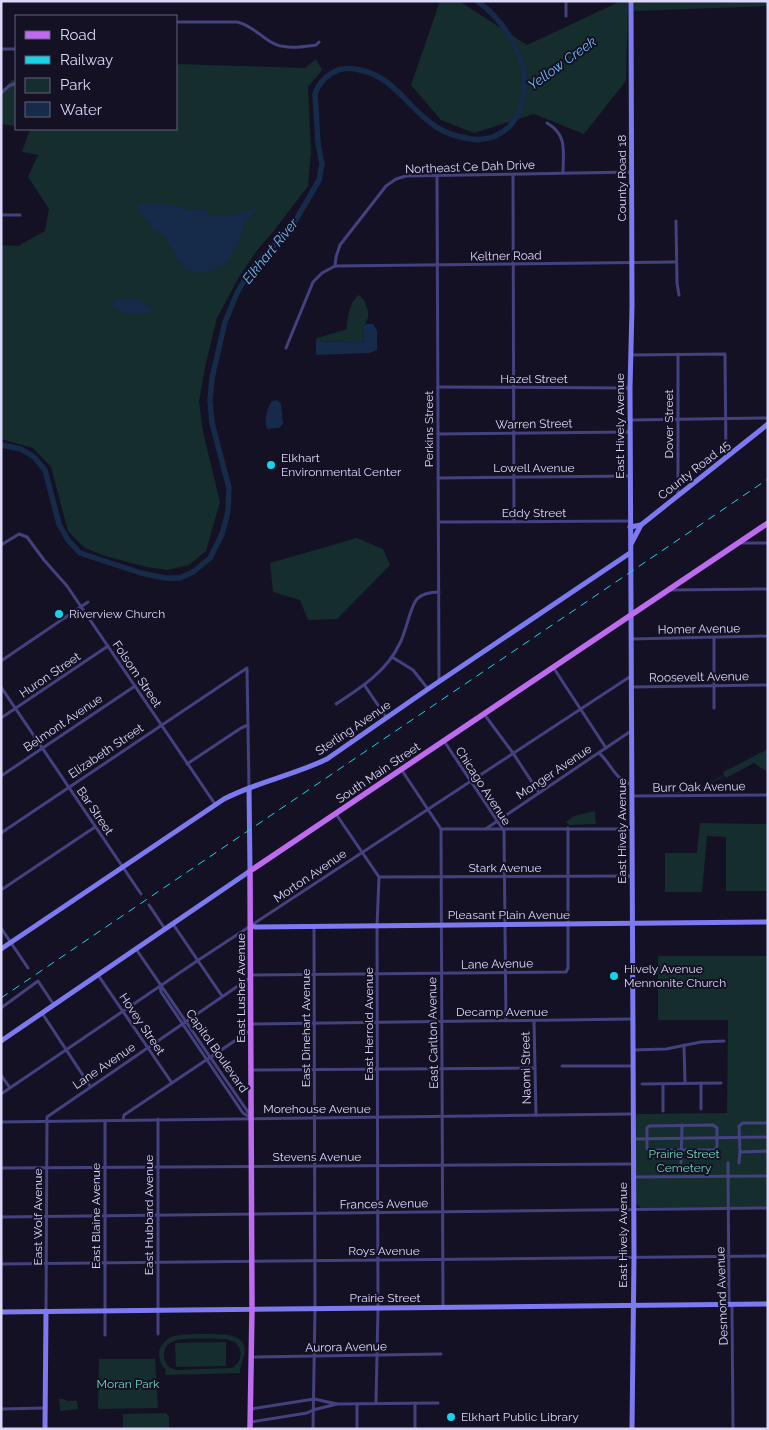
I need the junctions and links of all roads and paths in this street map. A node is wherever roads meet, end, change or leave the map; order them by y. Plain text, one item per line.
1 (566, 1) edge
2 (632, 2) edge
3 (566, 16) dead end
4 (178, 22) edge
5 (320, 42) dead end
6 (1, 49) edge
7 (15, 49) edge
8 (15, 83) edge
9 (1, 93) edge
10 (547, 123) dead end
11 (632, 172) junction
12 (563, 173) junction
13 (513, 175) junction
14 (437, 176) junction
15 (1, 214) edge
16 (20, 215) dead end
17 (676, 221) dead end
18 (632, 262) junction
19 (676, 262) junction
20 (438, 265) junction
21 (513, 265) junction
22 (335, 266) junction
23 (679, 295) dead end
24 (286, 348) dead end
25 (678, 354) junction
26 (630, 355) junction
27 (438, 388) junction
28 (513, 388) junction
29 (630, 388) junction
30 (766, 418) edge
31 (726, 419) junction
32 (630, 420) junction
33 (678, 420) junction
34 (768, 424) edge
35 (630, 432) junction
36 (514, 433) junction
37 (438, 434) junction
38 (726, 457) junction
39 (630, 476) junction
40 (514, 477) junction
41 (438, 478) junction
42 (678, 495) junction
43 (439, 522) junction
44 (514, 522) junction
45 (768, 523) edge
46 (630, 524) junction
47 (641, 525) junction
48 (739, 543) junction
49 (768, 543) edge
50 (1, 545) edge
51 (630, 546) junction
52 (630, 552) junction
53 (768, 589) edge
54 (668, 590) junction
55 (439, 592) junction
56 (88, 602) dead end
57 (80, 607) junction
58 (631, 615) junction
59 (768, 636) edge
60 (714, 638) junction
61 (630, 639) junction
62 (108, 646) junction
63 (392, 657) junction
64 (1, 660) edge
65 (553, 667) junction
66 (247, 668) joint
67 (631, 676) junction
68 (439, 681) junction
69 (768, 685) edge
70 (134, 686) junction
71 (365, 686) junction
72 (714, 686) junction
73 (1, 687) edge
74 (631, 687) junction
75 (428, 689) junction
76 (336, 704) dead end
77 (15, 708) junction
78 (580, 708) junction
79 (714, 708) dead end
80 (484, 714) junction
81 (386, 717) junction
82 (1, 718) edge
83 (161, 725) junction
84 (248, 725) junction
85 (631, 731) junction
86 (444, 741) junction
87 (42, 748) junction
88 (606, 748) junction
89 (513, 753) junction
90 (599, 753) junction
91 (188, 764) junction
92 (401, 769) junction
93 (1, 776) edge
94 (471, 781) junction
95 (632, 784) junction
96 (69, 787) junction
97 (249, 788) junction
98 (539, 793) junction
99 (768, 795) edge
100 (631, 796) junction
101 (215, 804) junction
102 (428, 809) junction
103 (336, 814) junction
104 (497, 821) junction
105 (96, 827) junction
106 (487, 828) junction
107 (502, 828) junction
108 (568, 828) junction
109 (441, 829) junction
110 (632, 829) junction
111 (1, 833) edge
112 (362, 852) junction
113 (123, 867) junction
114 (250, 871) junction
115 (568, 876) junction
116 (632, 876) junction
117 (378, 877) junction
118 (441, 877) junction
119 (504, 877) junction
120 (1, 890) edge
121 (141, 894) dead end
122 (149, 905) dead end
123 (768, 922) edge
124 (173, 924) junction
125 (505, 924) junction
126 (567, 924) junction
127 (632, 924) junction
128 (441, 925) junction
129 (251, 926) junction
130 (377, 926) junction
131 (314, 927) junction
132 (1, 928) edge
133 (165, 929) junction
134 (11, 942) junction
135 (1, 949) edge
136 (136, 949) junction
137 (197, 961) junction
138 (28, 968) dead end
139 (505, 972) junction
140 (441, 974) junction
141 (98, 975) junction
142 (314, 975) junction
143 (377, 975) junction
144 (251, 976) junction
145 (160, 986) junction
146 (222, 996) junction
147 (54, 1004) junction
148 (1, 1008) edge
149 (123, 1011) junction
150 (42, 1013) junction
151 (632, 1019) junction
152 (506, 1021) junction
153 (534, 1021) junction
154 (184, 1022) junction
155 (377, 1022) junction
156 (442, 1022) junction
157 (314, 1023) junction
158 (251, 1027) junction
159 (1, 1040) edge
160 (724, 1041) dead end
161 (684, 1045) junction
162 (147, 1048) junction
163 (66, 1049) junction
164 (633, 1050) junction
165 (209, 1058) junction
166 (562, 1066) dead end
167 (633, 1066) junction
168 (535, 1068) junction
169 (378, 1069) junction
170 (442, 1069) junction
171 (252, 1070) junction
172 (315, 1071) junction
173 (1, 1075) edge
174 (172, 1083) junction
175 (685, 1083) junction
176 (701, 1083) junction
177 (721, 1083) dead end
178 (642, 1084) dead end
179 (663, 1084) junction
180 (90, 1086) junction
181 (10, 1088) junction
182 (1, 1094) edge
183 (702, 1109) dead end
184 (663, 1110) dead end
185 (632, 1114) junction
186 (536, 1115) junction
187 (442, 1116) junction
188 (377, 1117) junction
189 (252, 1118) junction
190 (315, 1118) junction
191 (158, 1119) junction
192 (123, 1120) junction
193 (105, 1121) junction
194 (1, 1122) edge
195 (46, 1122) junction
196 (768, 1123) edge
197 (682, 1126) junction
198 (632, 1138) junction
199 (647, 1138) junction
200 (682, 1138) junction
201 (717, 1138) junction
202 (740, 1138) junction
203 (768, 1138) edge
204 (682, 1150) junction
205 (768, 1151) edge
206 (740, 1152) junction
207 (681, 1163) dead end
208 (728, 1163) dead end
209 (739, 1163) dead end
210 (442, 1164) junction
211 (633, 1164) junction
212 (378, 1165) junction
213 (252, 1166) junction
214 (315, 1166) junction
215 (157, 1167) junction
216 (1, 1168) edge
217 (46, 1168) junction
218 (105, 1168) junction
219 (728, 1176) junction
220 (768, 1176) edge
221 (633, 1177) junction
222 (768, 1208) edge
223 (728, 1209) junction
224 (633, 1210) junction
225 (442, 1212) junction
226 (252, 1213) junction
227 (378, 1213) junction
228 (315, 1214) junction
229 (105, 1215) junction
230 (158, 1215) junction
231 (47, 1216) junction
232 (1, 1217) edge
233 (729, 1256) junction
234 (768, 1256) edge
235 (634, 1258) junction
236 (378, 1260) junction
237 (442, 1260) junction
238 (252, 1261) junction
239 (315, 1261) junction
240 (105, 1263) junction
241 (158, 1263) junction
242 (1, 1264) edge
243 (47, 1264) junction
244 (729, 1304) junction
245 (768, 1304) edge
246 (634, 1306) junction
247 (315, 1308) junction
248 (378, 1308) junction
249 (443, 1308) junction
250 (252, 1309) junction
251 (105, 1310) junction
252 (158, 1310) junction
253 (46, 1311) junction
254 (1, 1312) edge
255 (158, 1334) dead end
256 (105, 1336) dead end
257 (441, 1354) dead end
258 (377, 1355) junction
259 (314, 1356) junction
260 (252, 1357) junction
261 (314, 1400) junction
262 (376, 1403) junction
263 (415, 1403) junction
264 (337, 1404) junction
265 (357, 1404) junction
266 (438, 1404) dead end
267 (45, 1408) junction
268 (1, 1409) edge
269 (250, 1409) junction
270 (314, 1410) junction
271 (250, 1426) edge
272 (44, 1429) edge
273 (313, 1429) edge
274 (357, 1429) edge
275 (415, 1429) edge
276 (632, 1429) edge
277 (733, 1429) edge

1 - 3 street
2 - 11 street, County Road 18
4 - 5 street
6 - 7 street
8 - 9 street
10 - 12 street
11 - 12 street, Northeast Ce Dah Drive
11 - 18 street, County Road 18
12 - 13 street, Northeast Ce Dah Drive
13 - 14 street, Northeast Ce Dah Drive
13 - 21 street
14 - 20 street, Perkins Street
14 - 22 street, Northeast Ce Dah Drive
15 - 16 street
17 - 19 street
18 - 19 street, Keltner Road
18 - 21 street, Keltner Road
18 - 26 street, County Road 18
19 - 23 street
20 - 21 street, Keltner Road
20 - 22 street, Keltner Road
20 - 27 street, Perkins Street
21 - 28 street
22 - 24 street
25 - 26 street
25 - 31 street
25 - 33 street, Dover Street
26 - 29 street, East Hively Avenue
27 - 28 street, Hazel Street
27 - 37 street, Perkins Street
28 - 29 street, Hazel Street
28 - 36 street
29 - 32 street, East Hively Avenue
30 - 31 street
31 - 33 street
31 - 38 street
32 - 33 street
32 - 35 street, East Hively Avenue
33 - 42 street, Dover Street
34 - 38 street, County Road 45
35 - 36 street, Warren Street
35 - 39 street, East Hively Avenue
36 - 37 street, Warren Street
36 - 40 street
37 - 41 street, Perkins Street
38 - 42 street, County Road 45
39 - 40 street, Lowell Avenue
39 - 46 street, East Hively Avenue
40 - 41 street, Lowell Avenue
40 - 44 street
41 - 43 street, Perkins Street
42 - 47 street, County Road 45
43 - 44 street, Eddy Street
43 - 55 street, Perkins Street
44 - 46 street, Eddy Street
45 - 48 main road, South Main Street
46 - 47 street, County Road 45
46 - 51 street, East Hively Avenue
47 - 51 street
48 - 49 street
48 - 54 main road, South Main Street
50 - 57 street, Folsom Street
51 - 52 street, East Hively Avenue
52 - 58 street, East Hively Avenue
52 - 68 street, Sterling Avenue
53 - 54 street
54 - 58 main road, South Main Street
55 - 63 street
55 - 68 street, Perkins Street
56 - 57 street
57 - 62 street, Folsom Street
57 - 64 street
58 - 61 street, East Hively Avenue
58 - 65 main road, South Main Street
59 - 60 street, Homer Avenue
60 - 61 street, Homer Avenue
60 - 72 street
61 - 67 street, East Hively Avenue
62 - 70 street, Folsom Street
62 - 77 street, Huron Street
63 - 71 street
63 - 75 street
65 - 78 street
65 - 80 main road, South Main Street
66 - 83 street, Elizabeth Street
66 - 84 street, East Lusher Avenue
67 - 74 street, East Hively Avenue
67 - 78 street, Morton Avenue
68 - 75 street, Sterling Avenue
69 - 72 street, Roosevelt Avenue
70 - 83 street, Folsom Street
70 - 87 street, Belmont Avenue
71 - 76 street
71 - 81 street
72 - 74 street, Roosevelt Avenue
72 - 79 street
73 - 77 street, Bar Street
74 - 85 street, East Hively Avenue
75 - 81 street, Sterling Avenue
77 - 82 street, Huron Street
77 - 87 street, Bar Street
78 - 88 street
78 - 89 street, Morton Avenue
80 - 86 main road, South Main Street
80 - 89 street
81 - 97 street, Sterling Avenue
83 - 91 street, Folsom Street
83 - 96 street, Elizabeth Street
84 - 91 street
84 - 97 street, East Lusher Avenue
85 - 88 street, Monger Avenue
85 - 95 street, East Hively Avenue
86 - 92 main road, South Main Street
86 - 94 street, Chicago Avenue
87 - 93 street, Belmont Avenue
87 - 96 street, Bar Street
88 - 90 street, Monger Avenue
89 - 94 street, Morton Avenue
89 - 98 street
90 - 95 street
90 - 98 street, Monger Avenue
91 - 101 street, Folsom Street
92 - 102 street
92 - 103 main road, South Main Street
94 - 102 street, Morton Avenue
94 - 104 street, Chicago Avenue
95 - 100 street, East Hively Avenue
96 - 105 street, Bar Street
96 - 111 street, Elizabeth Street
97 - 101 street, Sterling Avenue
97 - 114 street, East Lusher Avenue
98 - 104 street, Monger Avenue
99 - 100 street, Burr Oak Avenue
100 - 110 street, East Hively Avenue
101 - 113 street, Sterling Avenue
102 - 109 street
102 - 112 street, Morton Avenue
103 - 112 street
103 - 114 main road, South Main Street
104 - 106 street, Monger Avenue
104 - 107 street, Chicago Avenue
105 - 113 street, Bar Street
105 - 120 street
106 - 107 street
106 - 109 street
107 - 108 street
107 - 119 street, Chicago Avenue
108 - 110 street
108 - 115 street
109 - 118 street, East Carlton Avenue
110 - 116 street, East Hively Avenue
112 - 117 street
112 - 129 street, Morton Avenue
113 - 121 street, Bar Street
113 - 134 street, Sterling Avenue
114 - 124 street, South Main Street
114 - 129 main road, East Lusher Avenue
115 - 116 street, Stark Avenue
115 - 119 street, Stark Avenue
115 - 126 street
116 - 127 street, East Hively Avenue
117 - 118 street, Stark Avenue
117 - 130 street, East Herrold Avenue
118 - 119 street, Stark Avenue
118 - 128 street, East Carlton Avenue
119 - 125 street, Chicago Avenue
122 - 133 street
123 - 127 street, Pleasant Plain Avenue
124 - 133 street, South Main Street
124 - 137 street
125 - 126 street, Pleasant Plain Avenue
125 - 128 street, Pleasant Plain Avenue
125 - 139 street, Chicago Avenue
126 - 127 street, Pleasant Plain Avenue
126 - 139 street, Lane Avenue
127 - 151 street, East Hively Avenue
128 - 130 street, Pleasant Plain Avenue
128 - 140 street, East Carlton Avenue
129 - 131 street, Pleasant Plain Avenue
129 - 137 street, Morton Avenue
129 - 144 main road, East Lusher Avenue
130 - 131 street, Pleasant Plain Avenue
130 - 143 street, East Herrold Avenue
131 - 142 street, East Dinehart Avenue
132 - 134 street
133 - 136 street, South Main Street
134 - 135 street, Sterling Avenue
134 - 138 street
136 - 141 street, South Main Street
136 - 145 street, Capitol Boulevard
137 - 145 street, Morton Avenue
137 - 146 street
139 - 140 street, Lane Avenue
139 - 152 street, Chicago Avenue
140 - 143 street, Lane Avenue
140 - 156 street, East Carlton Avenue
141 - 147 street, South Main Street
141 - 149 street, Hovey Street
142 - 143 street, Lane Avenue
142 - 144 street, Lane Avenue
142 - 157 street, East Dinehart Avenue
143 - 155 street, East Herrold Avenue
144 - 146 street, Lane Avenue
144 - 158 main road, East Lusher Avenue
145 - 149 street, Morton Avenue
145 - 154 street, Capitol Boulevard
146 - 154 street, Lane Avenue
147 - 148 street
147 - 150 street, South Main Street
149 - 162 street, Hovey Street
149 - 163 street, Morton Avenue
150 - 159 street, South Main Street
150 - 163 street
151 - 153 street, Decamp Avenue
151 - 164 street, East Hively Avenue
152 - 153 street, Decamp Avenue
152 - 156 street, Decamp Avenue
153 - 168 street, Naomi Street
154 - 162 street, Lane Avenue
154 - 165 street, Capitol Boulevard
155 - 156 street, Decamp Avenue
155 - 157 street, Decamp Avenue
155 - 169 street, East Herrold Avenue
156 - 170 street, East Carlton Avenue
157 - 158 street, Decamp Avenue
157 - 172 street, East Dinehart Avenue
158 - 165 street
158 - 171 main road, East Lusher Avenue
160 - 161 street
161 - 164 street
161 - 175 street
162 - 174 street, Hovey Street
162 - 180 street, Lane Avenue
163 - 180 street
163 - 181 street, Morton Avenue
164 - 167 street, East Hively Avenue
165 - 174 street
165 - 189 street, Capitol Boulevard
166 - 167 street
167 - 185 street, East Hively Avenue
168 - 170 street
168 - 186 street, Naomi Street
169 - 170 street
169 - 172 street
169 - 188 street, East Herrold Avenue
170 - 187 street, East Carlton Avenue
171 - 172 street
171 - 189 main road, East Lusher Avenue
172 - 190 street, East Dinehart Avenue
173 - 181 street
174 - 192 street
175 - 176 street
175 - 179 street
176 - 177 street
176 - 183 street
178 - 179 street
179 - 184 street
180 - 195 street, Lane Avenue
181 - 182 street, Morton Avenue
185 - 186 street, Morehouse Avenue
185 - 198 street, East Hively Avenue
186 - 187 street, Morehouse Avenue
187 - 188 street, Morehouse Avenue
187 - 210 street, East Carlton Avenue
188 - 190 street, Morehouse Avenue
188 - 212 street, East Herrold Avenue
189 - 190 street, Morehouse Avenue
189 - 191 street, Morehouse Avenue
189 - 213 main road, East Lusher Avenue
190 - 214 street, East Dinehart Avenue
191 - 192 street, Morehouse Avenue
191 - 215 street, East Hubbard Avenue
192 - 193 street, Morehouse Avenue
193 - 195 street, Morehouse Avenue
193 - 218 street, East Blaine Avenue
194 - 195 street, Morehouse Avenue
195 - 217 street, East Wolf Avenue
196 - 202 street
197 - 199 street
197 - 200 street
197 - 201 street
198 - 199 street
198 - 211 street, East Hively Avenue
199 - 200 street
199 - 204 street
200 - 201 street
200 - 204 street
201 - 202 street
201 - 204 street
202 - 203 street
202 - 206 street
204 - 207 street
205 - 206 street
206 - 209 street
208 - 219 street, Desmond Avenue
210 - 211 street, Stevens Avenue
210 - 212 street, Stevens Avenue
210 - 225 street, East Carlton Avenue
211 - 221 street, East Hively Avenue
212 - 214 street, Stevens Avenue
212 - 227 street, East Herrold Avenue
213 - 214 street, Stevens Avenue
213 - 215 street, Stevens Avenue
213 - 226 main road, East Lusher Avenue
214 - 228 street, East Dinehart Avenue
215 - 218 street, Stevens Avenue
215 - 230 street, East Hubbard Avenue
216 - 217 street, Stevens Avenue
217 - 218 street, Stevens Avenue
217 - 231 street, East Wolf Avenue
218 - 229 street, East Blaine Avenue
219 - 220 street
219 - 221 street
219 - 223 street, Desmond Avenue
221 - 224 street, East Hively Avenue
222 - 223 street, Frances Avenue
223 - 224 street, Frances Avenue
223 - 233 street, Desmond Avenue
224 - 225 street, Frances Avenue
224 - 235 street, East Hively Avenue
225 - 227 street, Frances Avenue
225 - 237 street, East Carlton Avenue
226 - 228 street, Frances Avenue
226 - 230 street, Frances Avenue
226 - 238 main road, East Lusher Avenue
227 - 228 street, Frances Avenue
227 - 236 street, East Herrold Avenue
228 - 239 street, East Dinehart Avenue
229 - 230 street, Frances Avenue
229 - 231 street, Frances Avenue
229 - 240 street, East Blaine Avenue
230 - 241 street, East Hubbard Avenue
231 - 232 street, Frances Avenue
231 - 243 street, East Wolf Avenue
233 - 234 street, Roys Avenue
233 - 235 street, Roys Avenue
233 - 244 street, Desmond Avenue
235 - 237 street, Roys Avenue
235 - 246 street, East Hively Avenue
236 - 237 street, Roys Avenue
236 - 239 street, Roys Avenue
236 - 248 street, East Herrold Avenue
237 - 249 street, East Carlton Avenue
238 - 239 street, Roys Avenue
238 - 241 street, Roys Avenue
238 - 250 main road, East Lusher Avenue
239 - 247 street, East Dinehart Avenue
240 - 241 street, Roys Avenue
240 - 243 street, Roys Avenue
240 - 251 street, East Blaine Avenue
241 - 252 street, East Hubbard Avenue
242 - 243 street, Roys Avenue
243 - 253 street, East Wolf Avenue
244 - 245 street, Prairie Street
244 - 246 street, Prairie Street
244 - 277 street, Desmond Avenue
246 - 249 street, Prairie Street
246 - 276 street, East Hively Avenue
247 - 248 street, Prairie Street
247 - 250 street, Prairie Street
247 - 259 street, East Dinehart Avenue
248 - 249 street, Prairie Street
248 - 258 street, East Herrold Avenue
250 - 252 street, Prairie Street
250 - 260 main road, East Lusher Avenue
251 - 252 street, Prairie Street
251 - 253 street, Prairie Street
251 - 256 street, East Blaine Avenue
252 - 255 street, East Hubbard Avenue
253 - 254 street, Prairie Street
253 - 267 street
257 - 258 street, Aurora Avenue
258 - 259 street, Aurora Avenue
258 - 262 street, East Herrold Avenue
259 - 260 street, Aurora Avenue
259 - 261 street, East Dinehart Avenue
260 - 269 main road, East Lusher Avenue
261 - 264 street
261 - 269 street
261 - 270 street, East Dinehart Avenue
262 - 263 street
262 - 265 street
263 - 266 street
263 - 275 street
264 - 265 street
264 - 270 street
265 - 274 street
267 - 268 street
267 - 272 street
269 - 271 main road, East Lusher Avenue
270 - 271 street
270 - 273 street, East Dinehart Avenue

